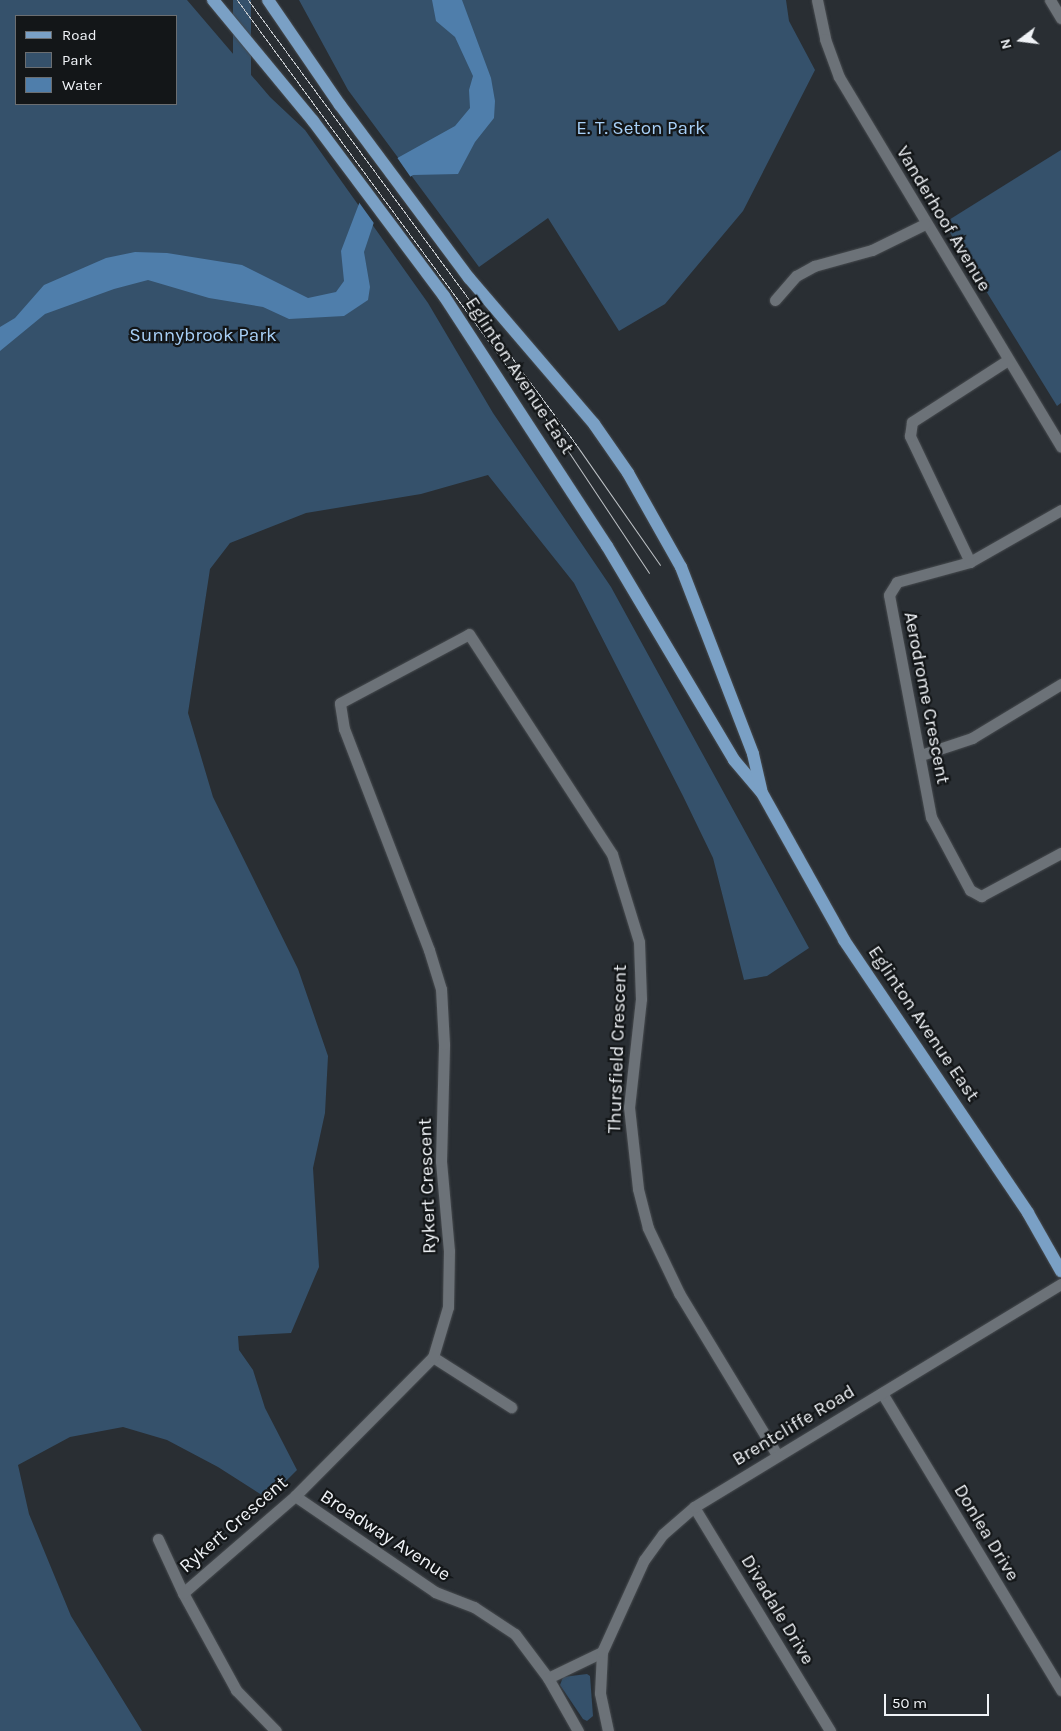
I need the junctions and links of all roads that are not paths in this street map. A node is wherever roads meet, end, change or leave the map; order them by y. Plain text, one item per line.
1 (213, 0) edge
2 (268, 0) edge
3 (817, 0) edge
4 (1050, 0) edge
5 (1061, 18) edge
6 (925, 224) junction
7 (775, 300) dead end
8 (1008, 360) junction
9 (1061, 446) edge
10 (1061, 510) edge
11 (970, 562) junction
12 (407, 665) joint
13 (1061, 684) edge
14 (921, 755) junction
15 (762, 794) junction
16 (1061, 853) edge
17 (1061, 1270) edge
18 (1061, 1284) edge
19 (433, 1357) junction
20 (882, 1393) junction
21 (511, 1407) dead end
22 (777, 1456) junction
23 (295, 1496) junction
24 (694, 1507) junction
25 (158, 1539) dead end
26 (183, 1593) junction
27 (602, 1652) junction
28 (548, 1678) junction
29 (1061, 1690) edge
30 (276, 1731) edge
31 (578, 1731) edge
32 (608, 1731) edge
33 (830, 1731) edge

1 - 15 main road, Eglinton Avenue East
2 - 15 main road, Eglinton Avenue East
3 - 6 street, Vanderhoof Avenue
4 - 5 street
6 - 7 street
6 - 8 street, Vanderhoof Avenue
8 - 9 street, Vanderhoof Avenue
8 - 11 street
10 - 11 street, Aerodrome Crescent
11 - 14 street, Aerodrome Crescent
12 - 19 street, Rykert Crescent
12 - 22 street, Thursfield Crescent
13 - 14 street
14 - 16 street, Aerodrome Crescent
15 - 17 main road, Eglinton Avenue East
18 - 20 street, Brentcliffe Road
19 - 21 street
19 - 23 street, Rykert Crescent
20 - 22 street, Brentcliffe Road
20 - 29 street, Donlea Drive
22 - 24 street, Brentcliffe Road
23 - 26 street, Rykert Crescent
23 - 28 street, Broadway Avenue
24 - 27 street, Brentcliffe Road
24 - 33 street, Divadale Drive
25 - 26 street, Rykert Crescent
26 - 30 street, Rykert Crescent
27 - 28 street
27 - 32 street, Brentcliffe Road
28 - 31 street, Broadway Avenue

